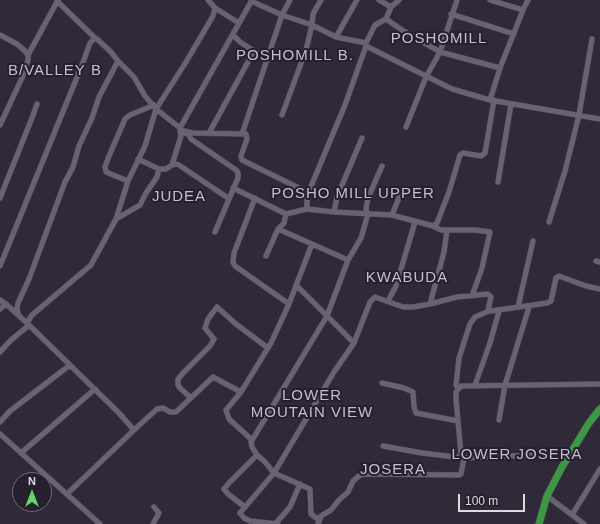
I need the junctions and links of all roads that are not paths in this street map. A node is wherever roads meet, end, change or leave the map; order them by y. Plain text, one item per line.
1 (57, 0) edge
2 (208, 0) edge
3 (251, 0) edge
4 (290, 0) edge
5 (322, 0) edge
6 (357, 0) edge
7 (379, 0) edge
8 (399, 0) edge
9 (457, 0) edge
10 (492, 0) edge
11 (528, 0) edge
12 (391, 7) junction
13 (215, 8) junction
14 (523, 10) junction
15 (451, 14) junction
16 (282, 15) junction
17 (386, 19) junction
18 (239, 23) junction
19 (312, 26) junction
20 (0, 34) edge
21 (514, 34) junction
22 (233, 35) junction
23 (336, 36) junction
24 (94, 38) junction
25 (592, 39) dead end
26 (366, 44) junction
27 (254, 51) junction
28 (440, 52) junction
29 (28, 55) junction
30 (268, 56) junction
31 (118, 61) junction
32 (500, 68) junction
33 (426, 77) junction
34 (492, 100) junction
35 (37, 104) dead end
36 (511, 104) junction
37 (155, 107) junction
38 (282, 116) dead end
39 (579, 116) junction
40 (600, 119) edge
41 (0, 125) edge
42 (406, 126) dead end
43 (180, 129) junction
44 (209, 133) junction
45 (242, 134) junction
46 (362, 138) dead end
47 (138, 159) junction
48 (172, 165) junction
49 (382, 166) dead end
50 (159, 170) junction
51 (128, 180) junction
52 (498, 182) dead end
53 (233, 188) junction
54 (402, 190) dead end
55 (309, 193) junction
56 (0, 198) edge
57 (228, 198) junction
58 (255, 198) junction
59 (306, 209) junction
60 (334, 212) junction
61 (286, 214) junction
62 (368, 214) junction
63 (392, 215) junction
64 (116, 219) junction
65 (415, 222) junction
66 (549, 222) dead end
67 (433, 226) junction
68 (278, 229) junction
69 (447, 230) junction
70 (215, 232) dead end
71 (533, 241) dead end
72 (312, 244) junction
73 (266, 256) dead end
74 (348, 260) junction
75 (0, 266) edge
76 (296, 286) junction
77 (600, 290) edge
78 (472, 296) junction
79 (0, 300) edge
80 (388, 301) junction
81 (6, 304) junction
82 (289, 304) junction
83 (430, 304) junction
84 (528, 306) junction
85 (518, 307) junction
86 (0, 310) edge
87 (489, 311) junction
88 (499, 311) junction
89 (18, 314) junction
90 (327, 316) junction
91 (28, 324) junction
92 (354, 343) junction
93 (268, 348) junction
94 (0, 352) edge
95 (70, 365) junction
96 (382, 383) dead end
97 (600, 384) edge
98 (505, 385) junction
99 (475, 386) junction
100 (458, 388) junction
101 (95, 389) junction
102 (240, 392) junction
103 (191, 398) junction
104 (600, 409) edge
105 (499, 420) dead end
106 (458, 421) junction
107 (0, 422) edge
108 (134, 430) junction
109 (0, 434) edge
110 (252, 440) junction
111 (383, 446) dead end
112 (21, 453) junction
113 (570, 454) junction
114 (257, 455) junction
115 (464, 458) junction
116 (600, 469) edge
117 (274, 472) junction
118 (300, 484) junction
119 (66, 494) junction
120 (547, 496) junction
121 (154, 507) dead end
122 (245, 507) junction
123 (572, 515) junction
124 (319, 522) edge
125 (100, 524) edge
126 (153, 524) edge
127 (277, 524) edge
128 (539, 524) edge
129 (584, 524) edge

1 - 24 street
1 - 29 street
2 - 13 street
3 - 16 street
3 - 18 street
4 - 16 street
5 - 19 street
6 - 23 street
7 - 12 street
8 - 12 street
9 - 15 street
10 - 14 street
11 - 14 street
12 - 17 street
13 - 18 street
13 - 37 street
14 - 21 street
15 - 21 street
15 - 28 street
16 - 19 street
16 - 30 street
17 - 26 street
17 - 28 street
18 - 22 street
19 - 23 street
19 - 38 street
20 - 29 street
21 - 32 street
22 - 27 street
22 - 43 street
23 - 26 street
24 - 31 street
24 - 75 street
25 - 39 street
26 - 33 street
26 - 55 street
27 - 30 street
27 - 44 street
28 - 32 street
28 - 33 street
29 - 41 street
30 - 45 street
31 - 37 street
31 - 89 street
32 - 34 street
33 - 34 street
33 - 42 street
34 - 36 street
34 - 67 street
35 - 56 street
36 - 39 street
36 - 52 street
37 - 43 street
37 - 47 street
37 - 51 street
39 - 40 street
39 - 66 street
43 - 44 street
43 - 48 street
43 - 53 street
44 - 45 street
45 - 55 street
46 - 60 street
47 - 50 street
47 - 51 street
48 - 50 street
48 - 57 street
49 - 62 street
50 - 64 street
51 - 64 street
53 - 57 street
53 - 58 street
54 - 63 street
55 - 59 street
57 - 70 street
58 - 61 street
58 - 82 street
59 - 60 street
59 - 61 street
60 - 62 street
61 - 68 street
62 - 63 street
62 - 74 street
63 - 65 street
64 - 91 street
65 - 67 street
65 - 80 street
67 - 69 street
68 - 72 street
68 - 73 street
69 - 78 street
69 - 83 street
71 - 85 street
72 - 74 street
72 - 76 street
74 - 90 street
76 - 82 street
76 - 90 street
77 - 84 street
78 - 83 street
78 - 87 street
79 - 81 street
80 - 83 street
80 - 92 street
81 - 86 street
81 - 89 street
82 - 93 street
84 - 85 street
84 - 98 street
85 - 88 street
87 - 88 street
87 - 100 street
88 - 99 street
89 - 91 street
90 - 92 street
90 - 110 street
91 - 94 street
91 - 95 street
92 - 117 street
93 - 102 street
93 - 103 street
95 - 101 street
95 - 107 street
96 - 106 street
97 - 98 street
98 - 99 street
98 - 105 street
99 - 100 street
100 - 106 street
101 - 108 street
101 - 112 street
102 - 103 street
102 - 110 street
103 - 108 street
104 - 113 highway
106 - 115 street
108 - 119 street
109 - 112 street
110 - 114 street
111 - 115 street
112 - 119 street
113 - 115 street
113 - 120 highway
114 - 117 street
114 - 122 street
115 - 124 street
116 - 123 street
117 - 118 street
117 - 122 street
118 - 124 street
118 - 127 street
119 - 125 street
120 - 123 street
120 - 128 highway
121 - 126 street
122 - 127 street
123 - 129 street

